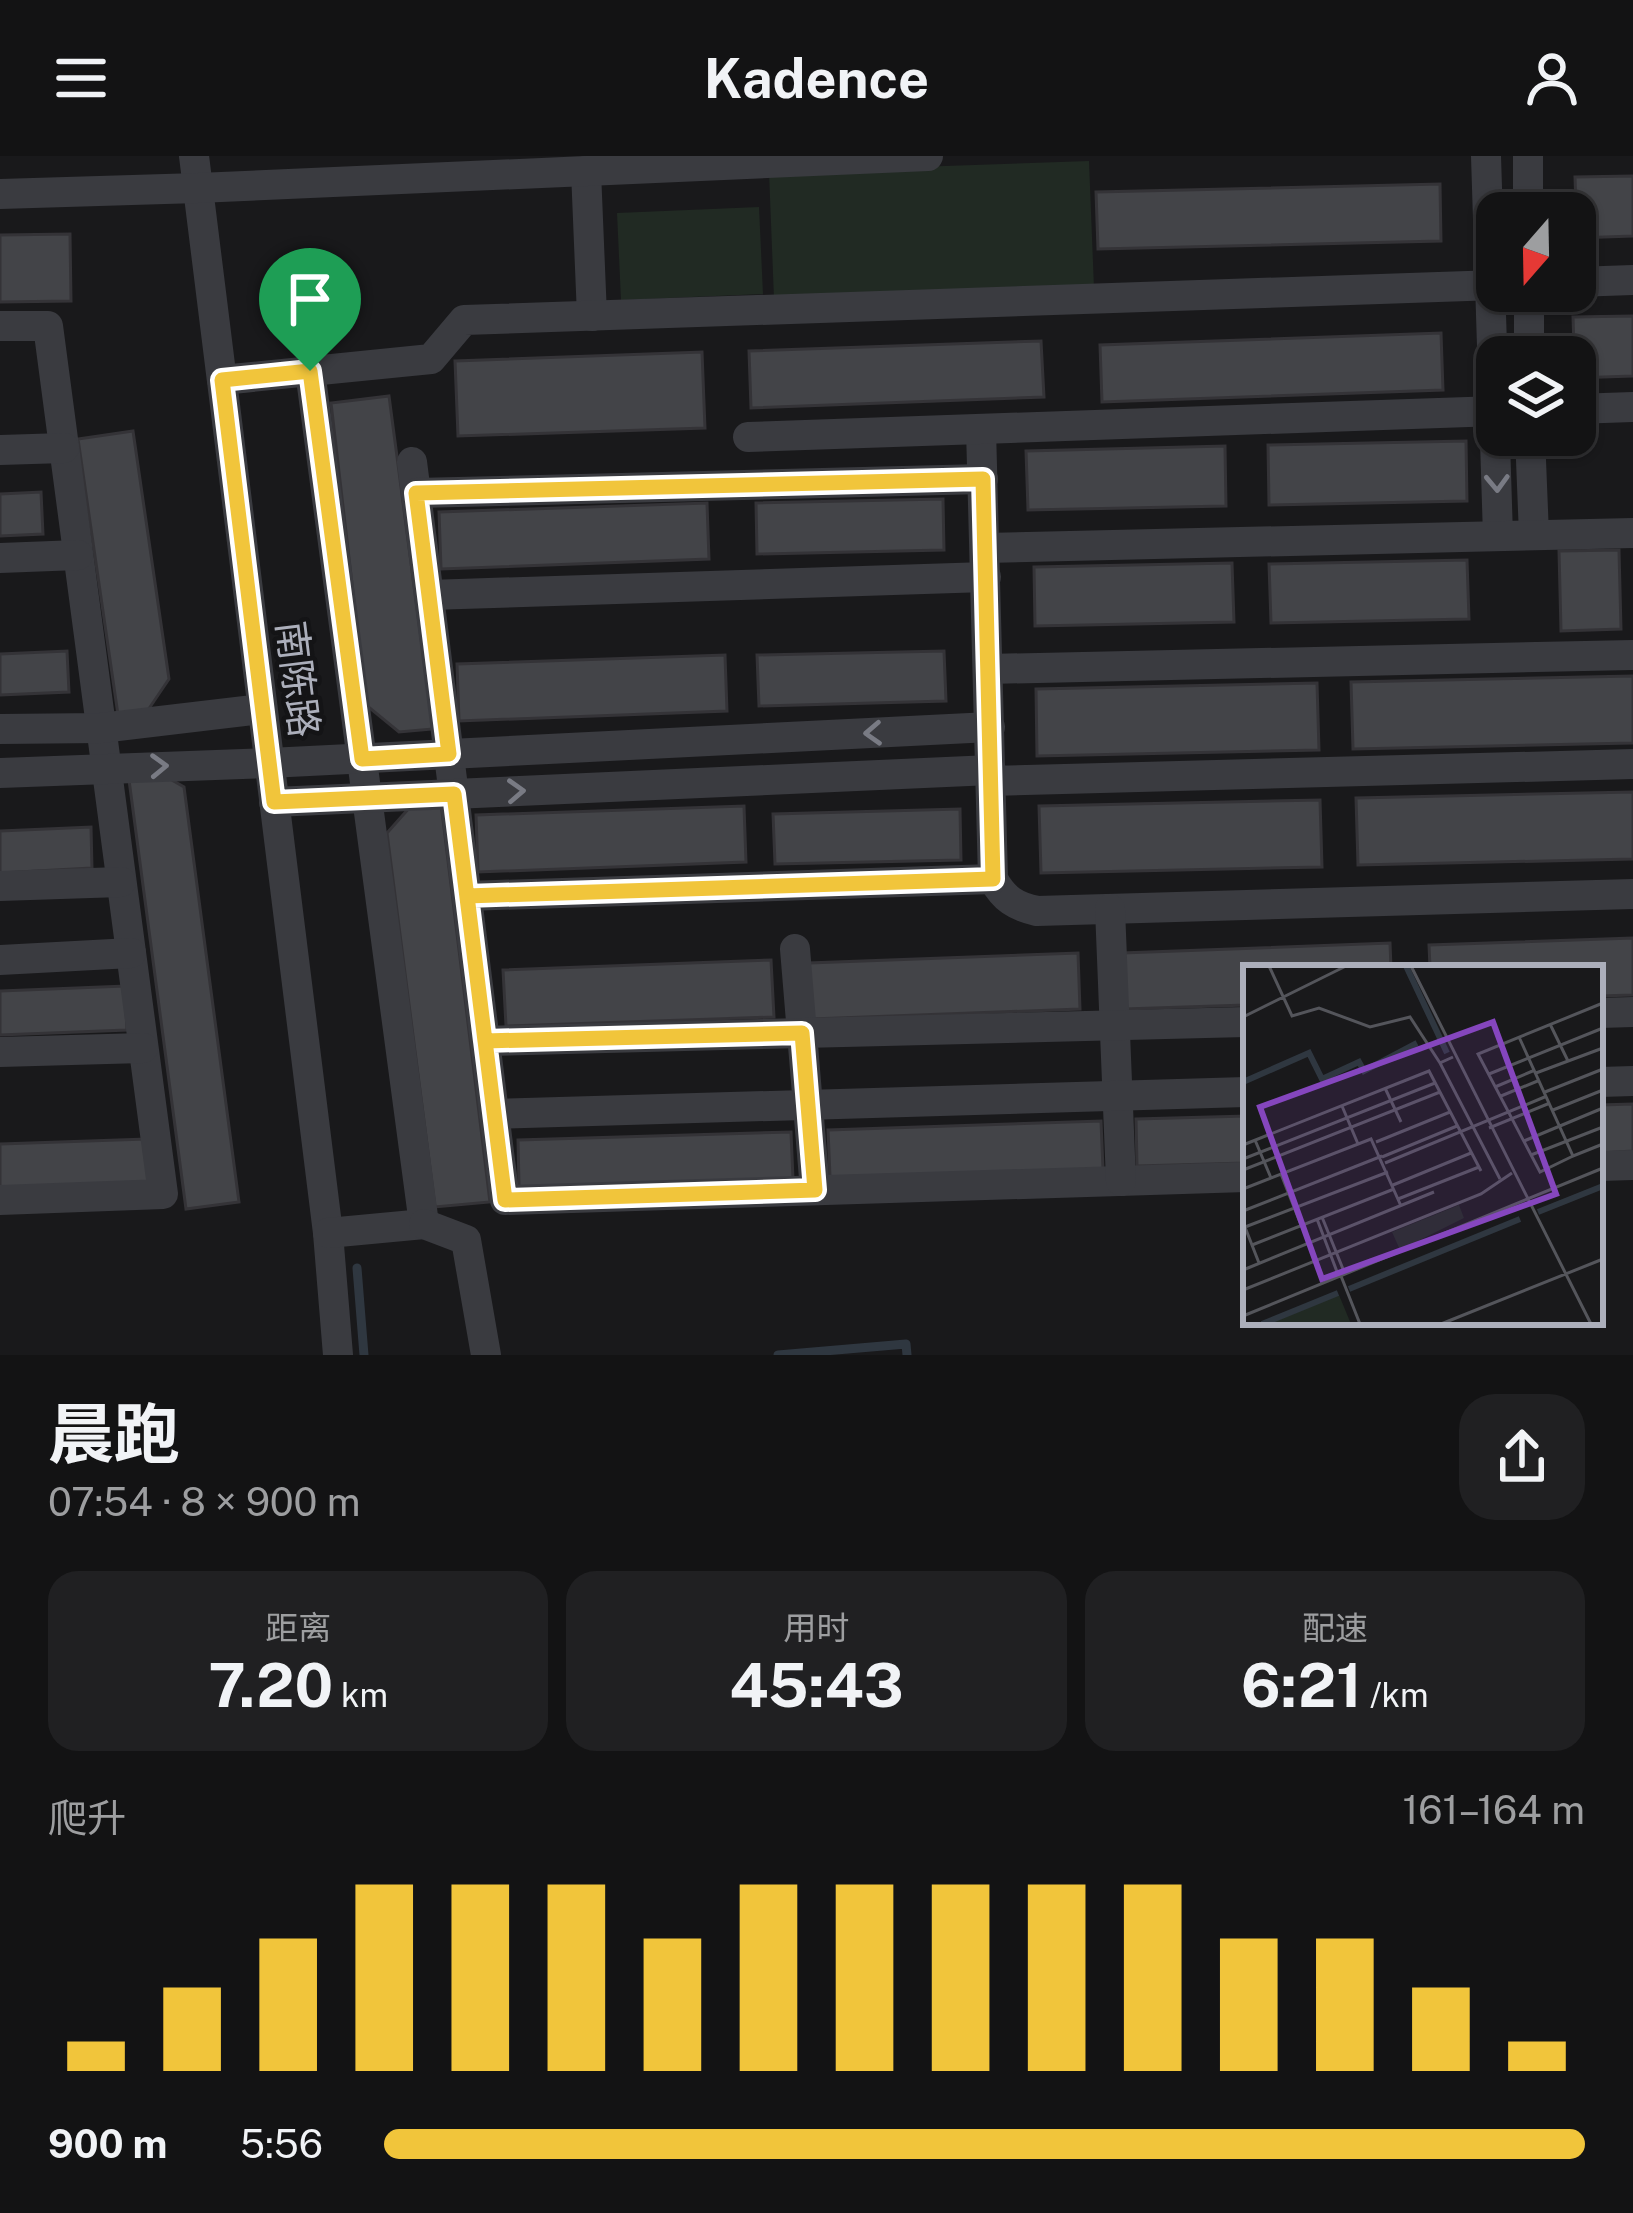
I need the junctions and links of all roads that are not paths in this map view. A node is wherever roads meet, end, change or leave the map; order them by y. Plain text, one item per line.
1 (194, 156) edge
2 (928, 156) edge
3 (1486, 156) edge
4 (1528, 156) edge
5 (586, 171) junction
6 (198, 188) junction
7 (1488, 192) edge
8 (1528, 192) edge
9 (0, 194) edge
10 (1633, 280) edge
11 (1596, 281) edge
12 (1476, 286) edge
13 (592, 316) junction
14 (0, 326) edge
15 (310, 371) junction
16 (222, 380) junction
17 (1633, 407) edge
18 (1596, 408) edge
19 (1476, 412) edge
20 (981, 429) junction
21 (748, 437) dead end
22 (64, 448) junction
23 (0, 450) edge
24 (1497, 456) edge
25 (1531, 456) edge
26 (983, 479) junction
27 (1633, 533) edge
28 (1534, 535) junction
29 (1498, 536) junction
30 (78, 555) junction
31 (0, 558) edge
32 (986, 563) junction
33 (429, 595) junction
34 (1633, 655) edge
35 (988, 669) junction
36 (262, 709) junction
37 (990, 727) junction
38 (101, 728) junction
39 (0, 729) edge
40 (449, 754) junction
41 (362, 759) junction
42 (269, 763) junction
43 (1633, 764) edge
44 (106, 768) junction
45 (0, 772) edge
46 (991, 776) junction
47 (454, 794) junction
48 (367, 798) junction
49 (274, 802) junction
50 (993, 879) junction
51 (121, 881) junction
52 (0, 886) edge
53 (1633, 894) edge
54 (467, 896) junction
55 (1110, 909) junction
56 (795, 949) dead end
57 (131, 953) junction
58 (0, 960) edge
59 (1633, 1012) edge
60 (1603, 1013) edge
61 (1243, 1022) edge
62 (1113, 1025) junction
63 (802, 1033) junction
64 (485, 1041) junction
65 (143, 1048) junction
66 (0, 1052) edge
67 (1633, 1081) edge
68 (1603, 1082) edge
69 (1243, 1092) edge
70 (1116, 1096) junction
71 (808, 1105) junction
72 (494, 1114) junction
73 (1633, 1165) edge
74 (1603, 1166) edge
75 (1243, 1177) edge
76 (1121, 1180) junction
77 (815, 1190) junction
78 (0, 1200) edge
79 (424, 1224) junction
80 (328, 1233) junction
81 (338, 1355) edge
82 (486, 1355) edge

1 - 6 street, 南陈路
2 - 5 street
3 - 7 street
4 - 8 street
5 - 6 street
5 - 13 street
6 - 9 street
6 - 16 street, 南陈路
10 - 11 street
12 - 13 street
13 - 15 street
14 - 22 street
15 - 16 street
15 - 41 street
16 - 36 street, 南陈路
17 - 18 street
19 - 20 street
20 - 21 street
20 - 26 street
22 - 23 street
22 - 30 street
24 -> 29 street
25 - 28 street
26 - 32 street
26 - 33 street
27 - 28 street
28 - 29 street
29 - 32 street
30 - 31 street
30 - 38 street
32 - 33 street
32 - 35 street
33 - 40 street
34 - 35 street
35 - 37 street
36 - 38 street
36 - 42 street, 南陈路
37 -> 40 street
37 - 46 street
38 - 39 street
38 - 44 street
40 - 41 street
40 - 47 street
41 - 42 street
41 - 48 street
44 -> 42 street
42 - 49 street, 南陈路
43 - 46 street
44 - 45 street
44 - 51 street
47 -> 46 street
46 - 50 street
47 - 48 street
47 - 54 street
48 - 49 street
48 - 79 street
49 - 80 street, 南陈路
50 - 54 street
50 - 55 street
51 - 52 street
51 - 57 street
53 - 55 street
54 - 64 street
55 - 62 street
56 - 63 street
57 - 58 street
57 - 65 street
59 - 60 street
61 - 62 street
62 - 63 street
62 - 70 street
63 - 64 street
63 - 71 street
64 - 72 street
65 - 66 street
65 - 78 street
67 - 68 street
69 - 70 street
70 - 71 street
70 - 76 street
71 - 72 street
71 - 77 street
72 - 77 street
73 - 74 street
75 - 76 street
76 - 77 street
79 - 80 street
79 - 82 street
80 - 81 street, 南陈路

